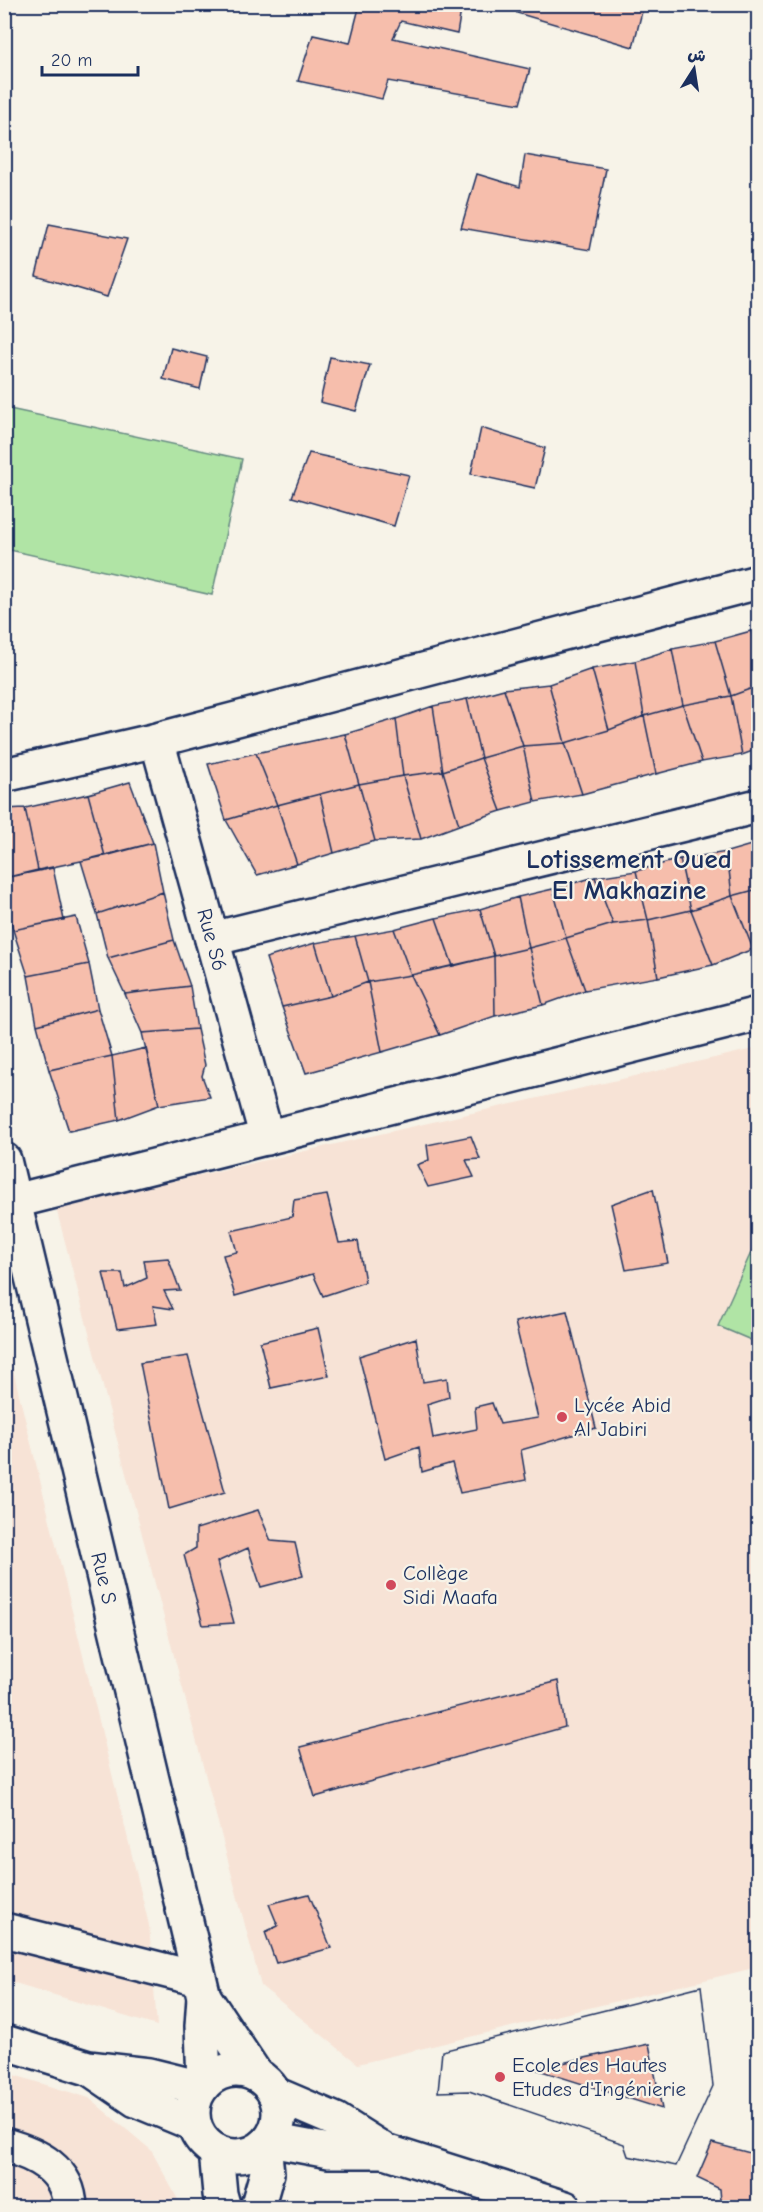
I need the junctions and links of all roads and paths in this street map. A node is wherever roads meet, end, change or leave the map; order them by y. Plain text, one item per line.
1 (759, 582) edge
2 (157, 740) junction
3 (4, 775) edge
4 (759, 806) edge
5 (212, 939) junction
6 (759, 1014) edge
7 (267, 1138) junction
8 (4, 1160) edge
9 (14, 1216) edge
10 (4, 1930) edge
11 (202, 1988) junction
12 (4, 2042) edge
13 (88, 2068) junction
14 (265, 2085) junction
15 (202, 2086) junction
16 (194, 2124) junction
17 (267, 2143) junction
18 (4, 2145) edge
19 (216, 2151) junction
20 (385, 2151) junction
21 (70, 2208) edge
22 (224, 2208) edge
23 (257, 2208) edge
24 (565, 2208) edge

1 - 2 street
2 - 3 street
2 - 5 street, Rue S6
4 - 5 street
5 - 7 street, Rue S6
6 - 7 street
7 - 9 street
8 - 9 street, Rue S
9 - 11 street, Rue S
10 - 11 street
11 - 14 street, Rue S
11 - 15 street, Rue S
12 - 13 street
13 - 15 street
13 - 16 street
14 - 15 street
14 - 17 street
14 - 20 street
15 - 16 street
16 - 19 street
17 - 19 street
17 - 20 street
17 - 23 street
18 - 21 street
19 - 22 street
20 - 24 street

